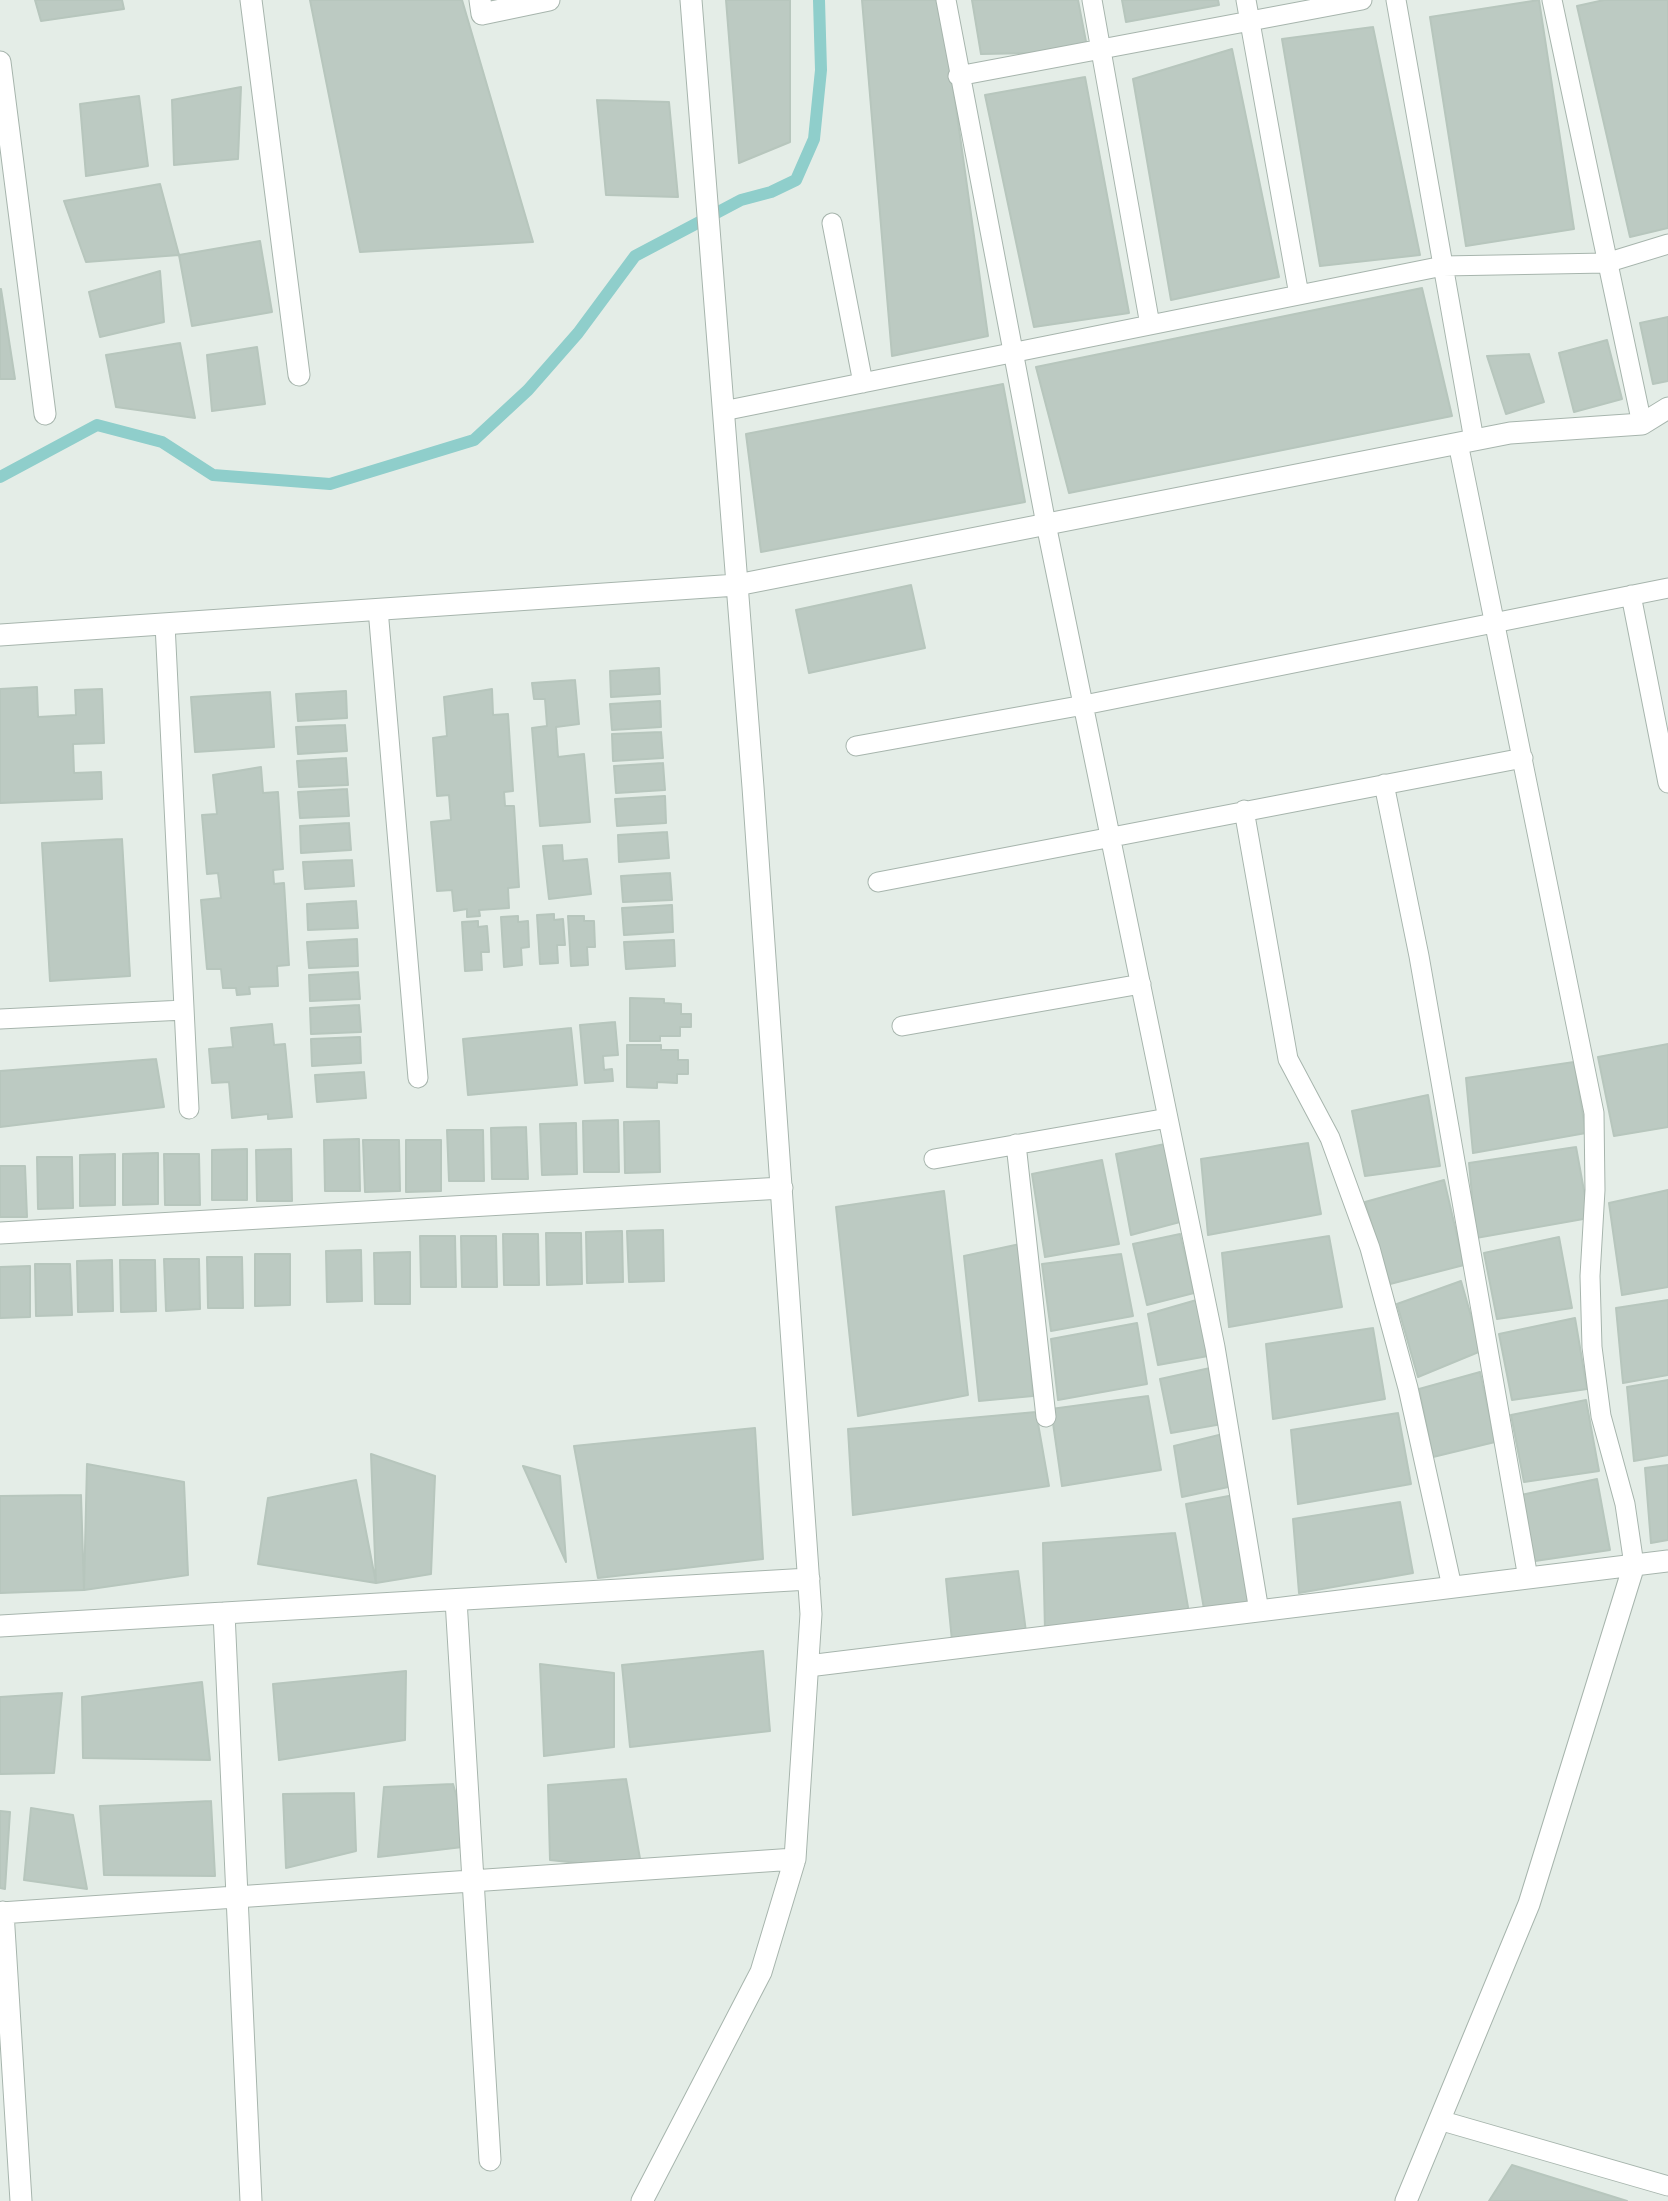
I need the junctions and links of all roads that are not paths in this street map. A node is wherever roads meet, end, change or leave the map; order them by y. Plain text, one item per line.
1 (251, 0) edge
2 (480, 0) edge
3 (549, 0) edge
4 (691, 0) edge
5 (946, 0) edge
6 (1092, 0) edge
7 (1246, 0) edge
8 (1362, 0) edge
9 (1396, 0) edge
10 (1552, 0) edge
11 (1250, 21) junction
12 (1099, 50) junction
13 (0, 62) edge
14 (958, 76) junction
15 (832, 223) dead end
16 (1668, 244) edge
17 (1605, 263) junction
18 (1443, 266) junction
19 (1300, 295) junction
20 (1150, 325) junction
21 (1012, 353) junction
22 (299, 375) dead end
23 (863, 383) junction
24 (1668, 408) edge
25 (723, 411) junction
26 (45, 414) dead end
27 (1642, 424) junction
28 (1466, 441) junction
29 (1046, 524) junction
30 (737, 585) junction
31 (1668, 588) edge
32 (1631, 595) junction
33 (378, 609) junction
34 (1494, 623) junction
35 (165, 624) junction
36 (0, 635) edge
37 (1084, 705) junction
38 (856, 746) dead end
39 (1522, 758) junction
40 (1668, 783) edge
41 (1384, 784) junction
42 (1244, 810) junction
43 (1111, 836) junction
44 (878, 882) dead end
45 (1141, 984) junction
46 (184, 1010) junction
47 (0, 1019) edge
48 (902, 1026) dead end
49 (418, 1078) dead end
50 (189, 1109) dead end
51 (1168, 1118) junction
52 (1016, 1144) junction
53 (934, 1159) dead end
54 (782, 1188) junction
55 (0, 1233) edge
56 (1045, 1417) dead end
57 (1668, 1561) edge
58 (1634, 1564) junction
59 (1528, 1578) junction
60 (809, 1579) junction
61 (1452, 1587) junction
62 (456, 1600) junction
63 (1259, 1611) junction
64 (224, 1613) junction
65 (0, 1626) edge
66 (808, 1666) junction
67 (795, 1859) junction
68 (473, 1882) junction
69 (237, 1898) junction
70 (1, 1912) edge
71 (1439, 2120) junction
72 (490, 2160) dead end
73 (1668, 2186) edge
74 (20, 2201) edge
75 (251, 2201) edge
76 (642, 2201) edge
77 (1406, 2201) edge

1 - 22 street
2 - 3 street
4 - 25 street
5 - 14 lane
6 - 12 lane
7 - 11 lane
8 - 11 lane
9 - 18 lane
10 - 17 lane
11 - 12 lane
11 - 19 lane
12 - 14 lane
12 - 20 lane
13 - 26 street
14 - 21 lane
15 - 23 lane
16 - 17 lane
17 - 18 lane
17 - 27 lane
18 - 19 lane
18 - 28 lane
19 - 20 lane
20 - 21 lane
21 - 23 lane
21 - 29 lane
23 - 25 lane
24 - 27 street
25 - 30 street
27 - 28 street
28 - 29 street
28 - 34 lane
29 - 30 street
29 - 37 lane
30 - 33 street
30 - 54 street
31 - 32 lane
32 - 34 lane
32 - 40 lane
33 - 35 street
33 - 49 lane
34 - 37 lane
34 - 39 lane
35 - 36 street
35 - 46 lane
37 - 38 lane
37 - 43 lane
39 - 41 lane
39 - 58 lane
41 - 42 lane
41 - 59 lane
42 - 43 lane
42 - 61 lane
43 - 44 lane
43 - 45 lane
45 - 48 lane
45 - 51 lane
46 - 47 lane
46 - 50 lane
51 - 52 lane
51 - 63 lane
52 - 53 lane
52 - 56 lane
54 - 55 street
54 - 60 street
57 - 58 street
58 - 59 street
58 - 71 street
59 - 61 street
60 - 62 street
60 - 66 street
61 - 63 street
62 - 64 street
62 - 68 street
63 - 66 street
64 - 65 street
64 - 69 street
66 - 67 street
67 - 68 street
67 - 76 street
68 - 69 street
68 - 72 street
69 - 70 street
69 - 75 street
70 - 74 street
71 - 73 lane
71 - 77 street

